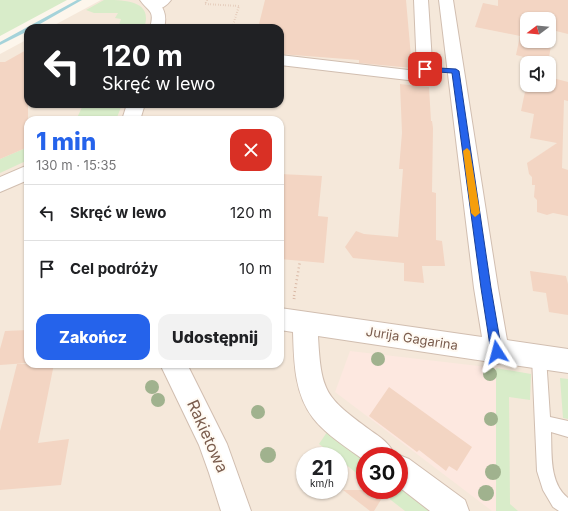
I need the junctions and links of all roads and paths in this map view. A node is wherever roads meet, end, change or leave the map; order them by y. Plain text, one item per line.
1 (207, 0) edge
2 (421, 0) edge
3 (446, 0) edge
4 (155, 2) edge
5 (158, 24) edge
6 (233, 24) edge
7 (284, 60) edge
8 (440, 70) junction
9 (24, 174) edge
10 (0, 185) edge
11 (300, 261) dead end
12 (300, 311) junction
13 (284, 317) edge
14 (497, 352) junction
15 (539, 357) junction
16 (568, 361) edge
17 (175, 368) edge
18 (543, 423) junction
19 (568, 429) edge
20 (369, 447) edge
21 (408, 476) edge
22 (568, 508) edge
23 (236, 511) edge
24 (454, 511) edge

1 - 6 path
2 - 8 street
3 - 8 street
4 - 5 street
7 - 8 street
8 - 14 street
9 - 10 street
11 - 12 path
12 - 13 street, Jurija Gagarina
12 - 14 street, Jurija Gagarina
12 - 20 street
14 - 15 street, Jurija Gagarina
15 - 16 street, Jurija Gagarina
15 - 18 lane
17 - 23 street, Rakietowa
18 - 19 lane
18 - 22 lane
21 - 24 street

